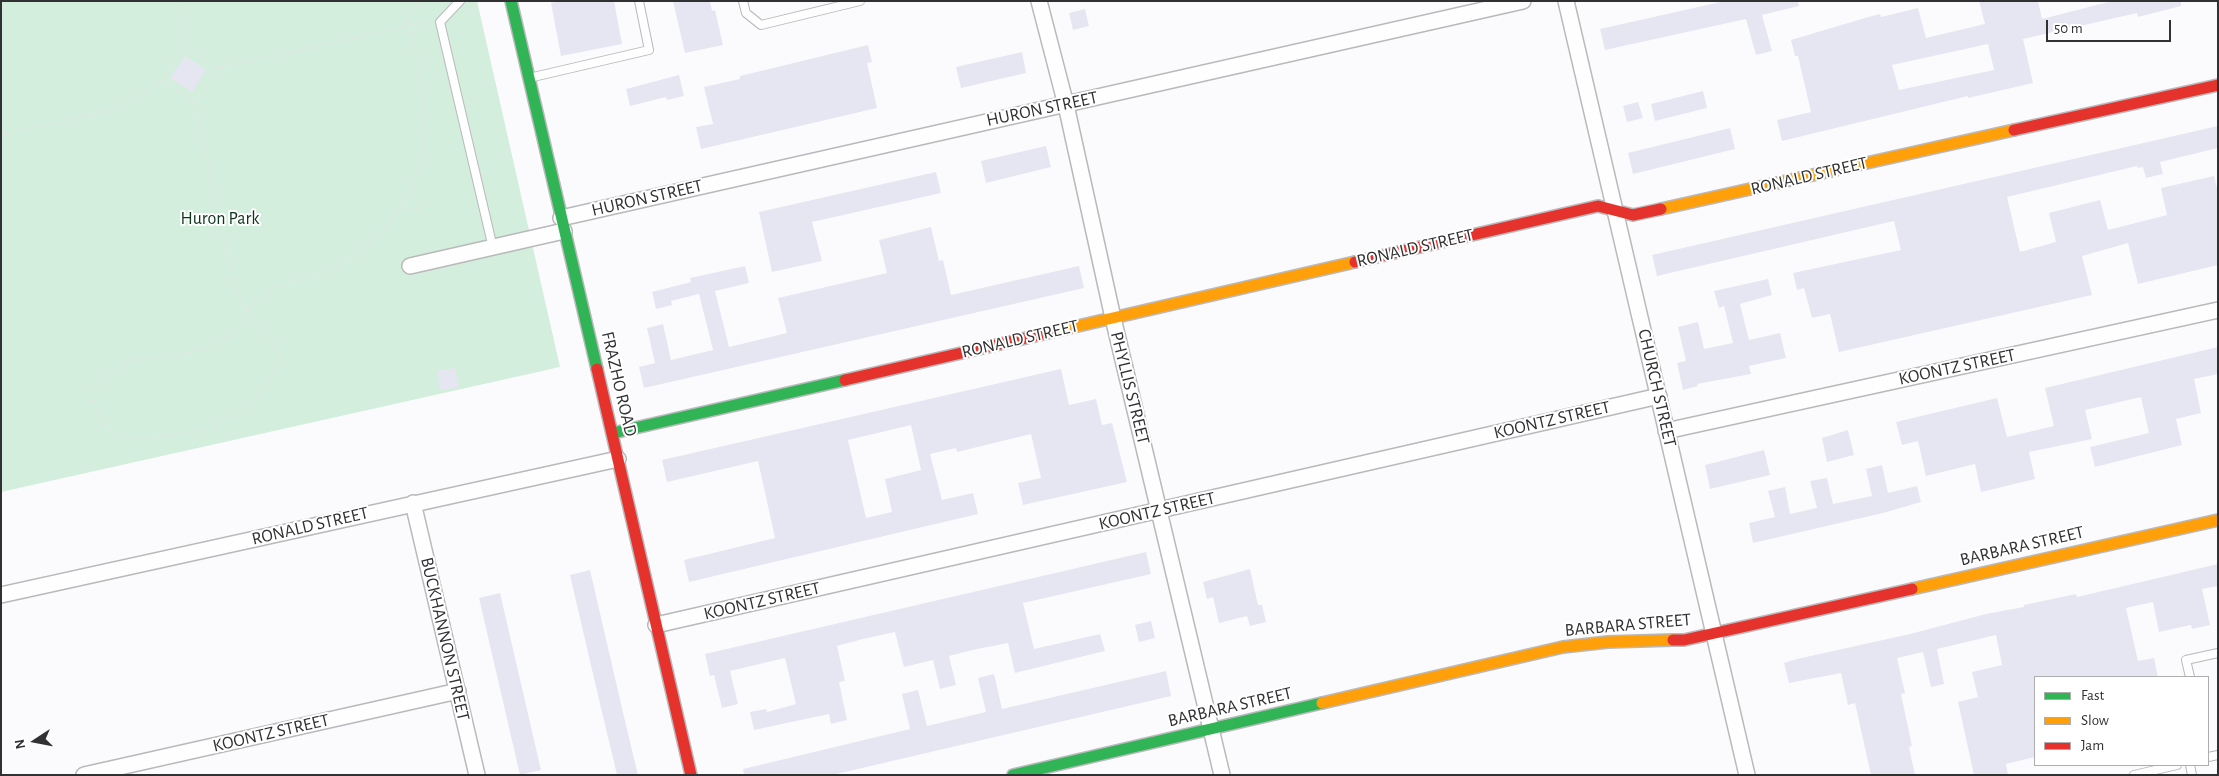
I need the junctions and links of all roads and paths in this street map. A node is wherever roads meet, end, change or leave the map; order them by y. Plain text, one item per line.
1 (178, 1) edge
2 (429, 1) edge
3 (460, 1) edge
4 (511, 1) edge
5 (639, 1) edge
6 (743, 1) edge
7 (860, 1) edge
8 (1039, 1) edge
9 (1523, 1) edge
10 (1566, 1) edge
11 (432, 21) dead end
12 (409, 25) junction
13 (183, 46) junction
14 (217, 68) junction
15 (529, 78) junction
16 (161, 80) junction
17 (2218, 85) edge
18 (195, 102) junction
19 (1066, 104) junction
20 (1, 135) edge
21 (418, 208) dead end
22 (401, 209) junction
23 (1615, 210) junction
24 (563, 224) junction
25 (493, 248) junction
26 (410, 266) dead end
27 (2218, 310) edge
28 (247, 314) junction
29 (1113, 318) junction
30 (1658, 396) junction
31 (1666, 431) junction
32 (613, 433) junction
33 (618, 458) junction
34 (413, 503) junction
35 (1160, 511) junction
36 (2218, 520) edge
37 (1, 595) edge
38 (656, 626) junction
39 (1714, 634) junction
40 (2218, 653) edge
41 (2190, 676) edge
42 (458, 691) junction
43 (1211, 729) junction
44 (2173, 766) edge
45 (84, 775) edge
46 (477, 775) edge
47 (691, 775) edge
48 (1013, 775) edge
49 (1222, 775) edge
50 (1747, 775) edge
51 (2134, 775) edge

1 - 13 path
2 - 12 path
3 - 25 lane
4 - 15 street, FRAZHO ROAD
5 - 15 lane
6 - 7 lane
8 - 19 street, PHYLLIS STREET
9 - 19 street, HURON STREET
10 - 23 street, CHURCH STREET
11 - 12 path
12 - 14 path
12 - 22 path
13 - 14 path
13 - 16 path
14 - 18 path
15 - 24 street, FRAZHO ROAD
16 - 18 path
16 - 20 path
17 - 23 street, RONALD STREET
18 - 28 path
19 - 24 street, HURON STREET
19 - 29 street, PHYLLIS STREET
21 - 22 path
22 - 28 path
23 - 29 street, RONALD STREET
23 - 30 street, CHURCH STREET
24 - 25 street, HURON STREET
24 - 32 street, FRAZHO ROAD
25 - 26 street, HURON STREET
27 - 31 street, KOONTZ STREET
28 - 28 path
29 - 32 street, RONALD STREET
29 - 35 street, PHYLLIS STREET
30 - 31 street, CHURCH STREET
30 - 35 street, KOONTZ STREET
31 - 39 street, CHURCH STREET
32 - 33 street, FRAZHO ROAD
33 - 34 street, RONALD STREET
33 - 38 street, FRAZHO ROAD
34 - 37 street, RONALD STREET
34 - 42 street, BUCKHANNON STREET
35 - 38 street, KOONTZ STREET
35 - 43 street, PHYLLIS STREET
36 - 39 street, BARBARA STREET
38 - 47 street, FRAZHO ROAD
39 - 43 street, BARBARA STREET
39 - 50 street, CHURCH STREET
40 - 41 lane
42 - 45 street, KOONTZ STREET
42 - 46 street, BUCKHANNON STREET
43 - 48 street, BARBARA STREET
43 - 49 street, PHYLLIS STREET
44 - 51 lane

